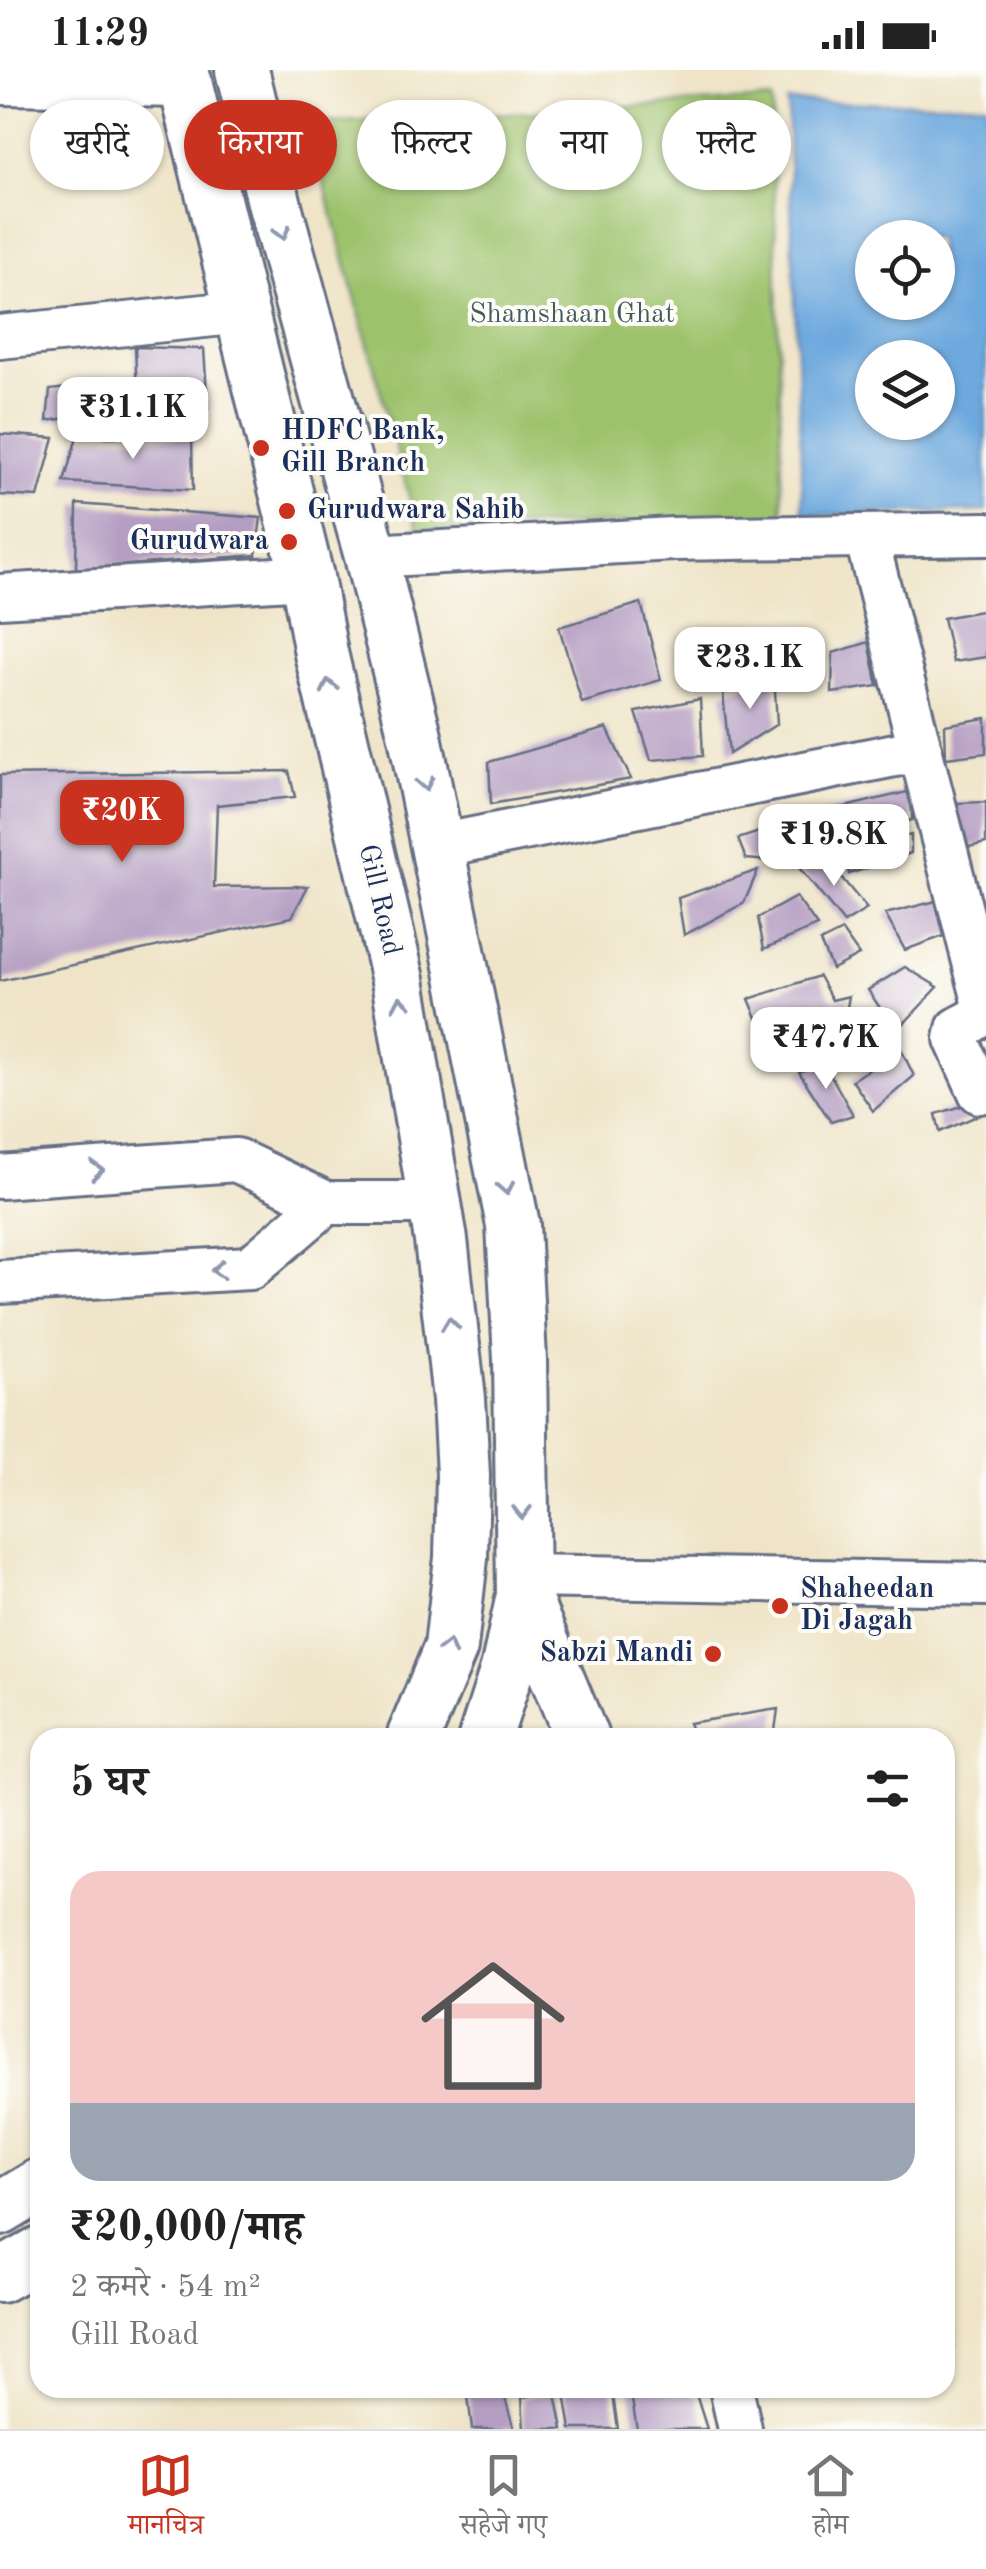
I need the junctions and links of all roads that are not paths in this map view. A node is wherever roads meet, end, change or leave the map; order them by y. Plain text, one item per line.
1 (242, 70) edge
2 (184, 78) edge
3 (0, 83) edge
4 (243, 312) junction
5 (0, 337) edge
6 (986, 534) edge
7 (866, 536) junction
8 (371, 556) junction
9 (307, 577) junction
10 (0, 596) edge
11 (920, 750) junction
12 (438, 846) junction
13 (980, 1092) dead end
14 (0, 1177) edge
15 (326, 1203) junction
16 (434, 1203) junction
17 (0, 1282) edge
18 (986, 1584) edge
19 (523, 1586) junction
20 (416, 1728) edge
21 (488, 1728) edge
22 (578, 1728) edge
23 (30, 2191) edge
24 (0, 2210) edge
25 (30, 2260) edge
26 (0, 2276) edge
27 (733, 2398) edge
28 (740, 2429) edge

1 -> 8 main road
2 - 3 street
2 - 4 main road, Gill Road
4 - 5 street
4 - 9 main road, Gill Road
6 - 7 street
7 - 8 street
7 - 11 street
8 -> 12 main road
9 - 10 street
16 -> 9 main road, Gill Road
11 - 12 street
11 - 13 street
12 -> 19 main road
14 -> 15 street
15 - 16 street
15 -> 17 street
20 -> 16 main road, Gill Road
18 - 19 street
19 - 21 main road
19 - 22 main road
23 - 24 main road
25 - 26 main road
27 - 28 street

